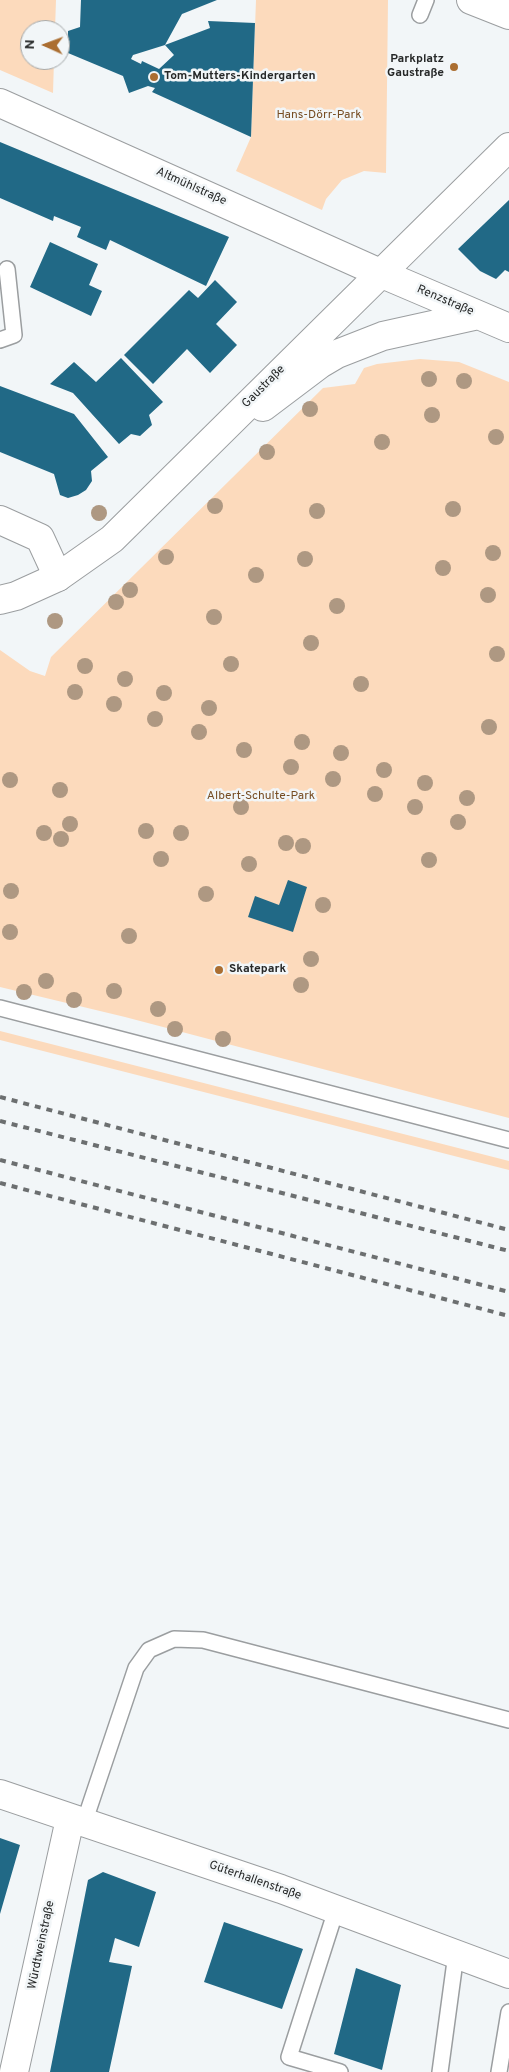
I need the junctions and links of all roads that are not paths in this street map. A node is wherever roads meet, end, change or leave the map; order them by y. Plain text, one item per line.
1 (426, 0) edge
2 (471, 0) edge
3 (420, 15) dead end
4 (509, 15) edge
5 (0, 103) edge
6 (509, 147) edge
7 (7, 270) dead end
8 (380, 273) junction
9 (478, 315) junction
10 (509, 328) edge
11 (0, 340) edge
12 (194, 458) junction
13 (0, 520) edge
14 (58, 577) junction
15 (0, 600) edge
16 (0, 1008) edge
17 (509, 1140) edge
18 (509, 1720) edge
19 (0, 1794) edge
20 (77, 1821) junction
21 (336, 1910) junction
22 (456, 1954) junction
23 (509, 1974) edge
24 (509, 2012) edge
25 (14, 2072) edge
26 (340, 2072) edge
27 (440, 2072) edge
28 (499, 2072) edge

1 - 3 lane
2 - 4 street
5 - 8 street, Altmühlstraße
6 - 8 street, Gaustraße
7 - 11 lane
8 - 9 street, Renzstraße
8 - 12 street, Gaustraße
9 - 10 street, Renzstraße
9 - 12 street
12 - 14 street, Gaustraße
13 - 14 street
14 - 15 street, Gaustraße
16 - 17 lane
18 - 20 lane
19 - 20 street, Güterhallenstraße
20 - 21 street, Güterhallenstraße
20 - 25 street, Würdtweinstraße
21 - 22 street, Güterhallenstraße
21 - 26 lane
22 - 23 street, Güterhallenstraße
22 - 27 lane
24 - 28 lane

